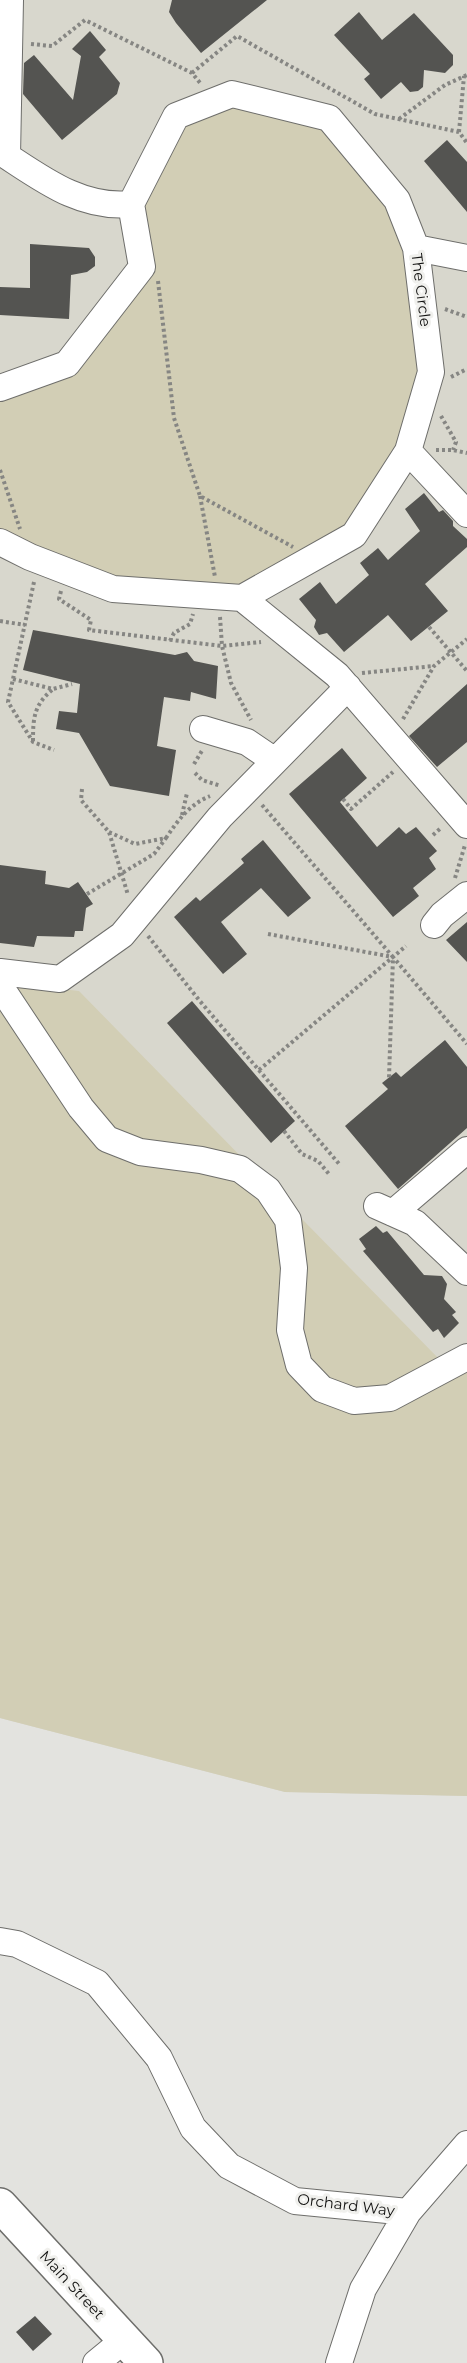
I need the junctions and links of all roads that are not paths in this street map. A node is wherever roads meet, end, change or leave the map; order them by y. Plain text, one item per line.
1 (10, 0) edge
2 (131, 204) junction
3 (416, 248) junction
4 (467, 258) edge
5 (0, 388) edge
6 (408, 451) junction
7 (467, 514) edge
8 (0, 542) edge
9 (219, 597) junction
10 (342, 681) junction
11 (203, 729) dead end
12 (266, 755) junction
13 (464, 814) edge
14 (467, 895) edge
15 (434, 925) dead end
16 (0, 972) edge
17 (0, 986) edge
18 (467, 1150) edge
19 (467, 1272) edge
20 (467, 1357) edge
21 (0, 1941) edge
22 (467, 2144) edge
23 (0, 2205) edge
24 (408, 2212) junction
25 (135, 2352) edge
26 (96, 2363) edge
27 (339, 2363) edge

1 - 2 street
2 - 3 street, The Circle
2 - 5 street
3 - 4 street
3 - 6 street, The Circle
6 - 7 street
6 - 9 street, The Circle
8 - 9 street
9 - 10 street
10 - 12 street
10 - 13 street
11 - 12 street
12 - 16 street
14 - 15 street
17 - 20 street
18 - 19 street
21 - 24 street, Orchard Way
22 - 24 street
23 - 25 highway, Main Street
24 - 27 street
25 - 26 street

